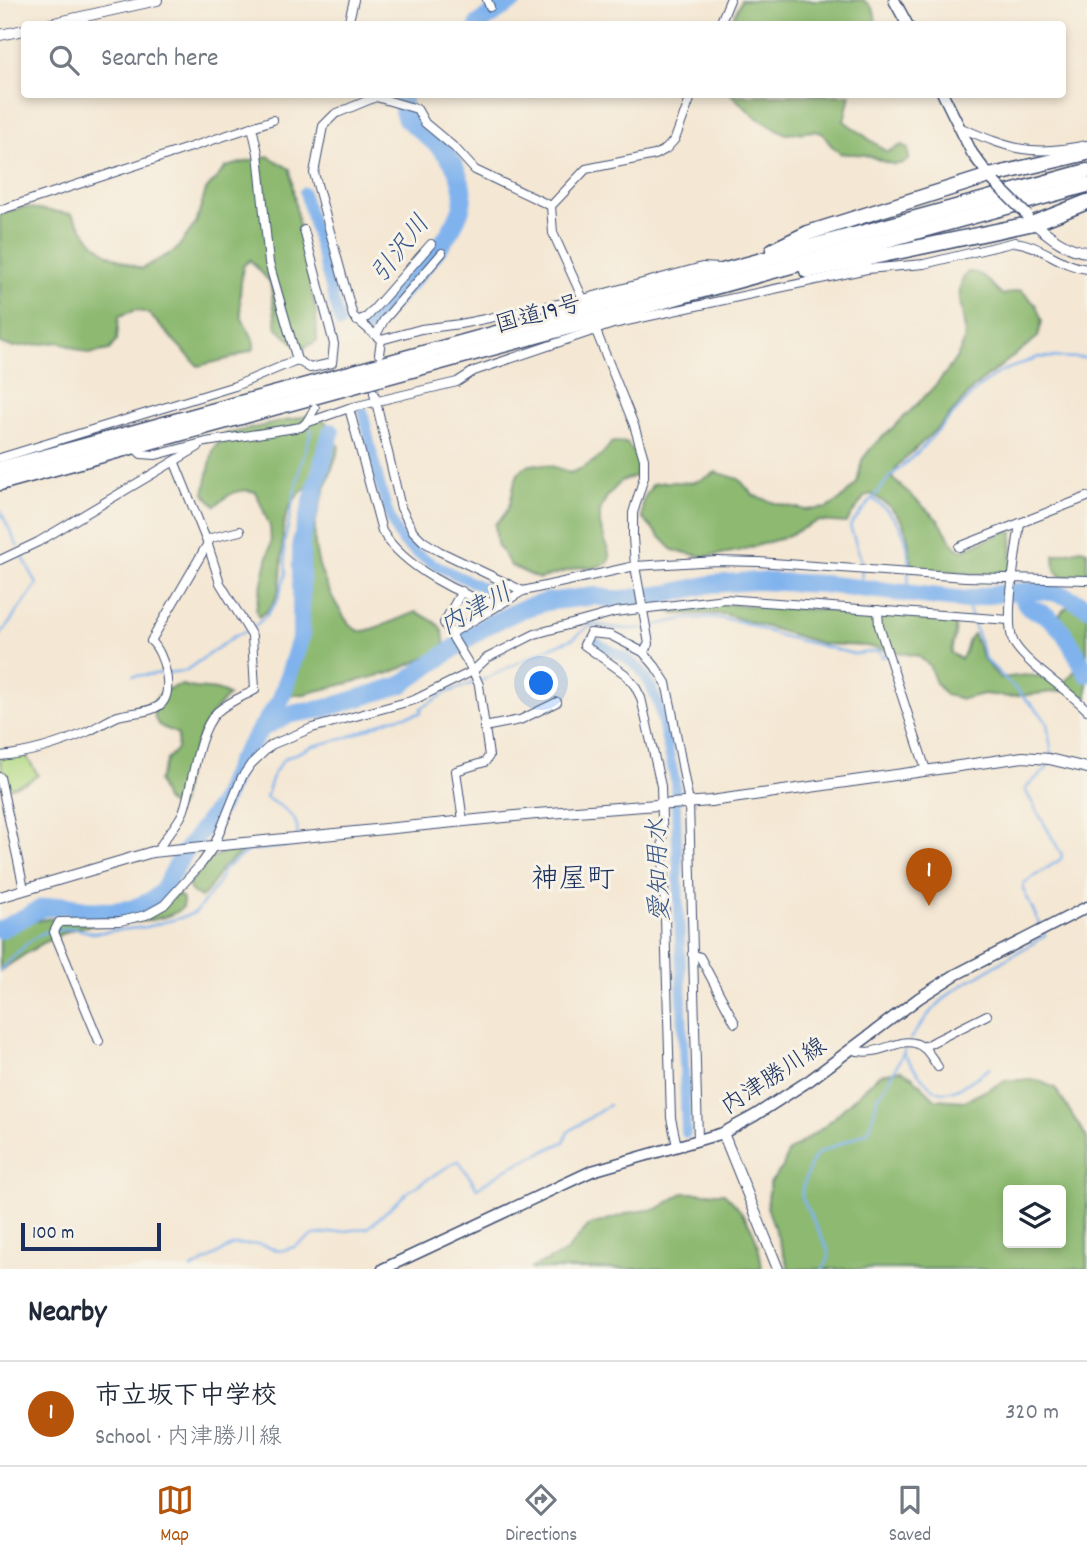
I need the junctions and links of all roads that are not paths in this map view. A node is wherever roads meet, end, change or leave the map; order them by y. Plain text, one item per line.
1 (157, 0) edge
2 (354, 0) edge
3 (730, 0) edge
4 (894, 0) edge
5 (63, 21) edge
6 (350, 21) edge
7 (721, 21) edge
8 (905, 21) edge
9 (21, 31) edge
10 (0, 36) edge
11 (371, 98) edge
12 (381, 98) edge
13 (690, 98) edge
14 (945, 98) edge
15 (273, 120) dead end
16 (252, 127) junction
17 (959, 127) junction
18 (1087, 145) edge
19 (1087, 153) edge
20 (1087, 171) edge
21 (992, 180) junction
22 (1087, 185) edge
23 (1087, 202) edge
24 (551, 206) junction
25 (0, 210) edge
26 (1030, 219) junction
27 (304, 230) dead end
28 (431, 244) dead end
29 (1087, 252) edge
30 (442, 253) dead end
31 (1087, 269) edge
32 (737, 274) junction
33 (585, 303) junction
34 (357, 321) junction
35 (460, 324) junction
36 (594, 326) junction
37 (463, 334) dead end
38 (379, 337) junction
39 (379, 354) dead end
40 (297, 360) junction
41 (471, 362) dead end
42 (474, 371) junction
43 (374, 397) junction
44 (315, 408) dead end
45 (349, 408) junction
46 (164, 415) junction
47 (306, 423) junction
48 (206, 442) junction
49 (134, 446) junction
50 (0, 458) edge
51 (175, 463) junction
52 (0, 469) edge
53 (0, 483) edge
54 (1087, 497) edge
55 (1020, 523) junction
56 (240, 531) dead end
57 (207, 542) junction
58 (959, 547) dead end
59 (0, 560) edge
60 (635, 566) junction
61 (1013, 580) junction
62 (1087, 580) edge
63 (462, 591) junction
64 (523, 591) junction
65 (500, 605) junction
66 (641, 609) junction
67 (878, 610) junction
68 (1009, 620) junction
69 (452, 633) junction
70 (643, 652) junction
71 (473, 671) junction
72 (557, 702) dead end
73 (1087, 710) edge
74 (484, 727) junction
75 (0, 756) edge
76 (1087, 768) edge
77 (926, 770) junction
78 (0, 777) edge
79 (689, 803) junction
80 (662, 805) junction
81 (463, 821) junction
82 (213, 846) junction
83 (161, 851) junction
84 (24, 889) junction
85 (0, 897) edge
86 (1087, 907) edge
87 (692, 954) junction
88 (987, 1014) dead end
89 (735, 1023) dead end
90 (99, 1041) dead end
91 (923, 1047) junction
92 (851, 1049) junction
93 (938, 1067) dead end
94 (723, 1133) junction
95 (698, 1139) junction
96 (677, 1146) junction
97 (383, 1269) edge
98 (778, 1269) edge

1 - 5 street
2 - 6 street
3 - 7 street
4 - 8 main road
9 - 10 street
11 - 34 street
12 - 24 street
13 - 24 street
14 - 17 main road
15 - 16 street
16 - 25 street
16 - 40 street
17 - 18 street
17 - 21 main road
19 - 21 highway
20 - 32 highway, 国道19号
21 - 26 main road, bridge
21 - 32 highway
22 - 32 highway, 国道19号
23 - 26 highway
24 - 33 street
26 - 29 street
26 - 32 highway
27 - 40 street
28 - 34 street
30 - 38 street
31 - 36 street
32 - 33 highway, 国道19号
32 - 36 highway, 国道19号
33 - 35 street
33 - 46 highway, 国道19号
34 - 38 street
35 - 37 street
35 - 38 street
36 - 42 street
36 - 49 highway, 国道19号
36 - 60 street
38 - 39 street
40 - 46 street
41 - 42 street
42 - 43 street
43 - 45 street
43 - 64 street
44 - 47 street
45 - 47 street
45 - 63 street
46 - 50 street
46 - 52 highway, 国道19号
47 - 48 street
48 - 49 street
48 - 51 street
49 - 53 highway, 国道19号
51 - 57 street
51 - 59 street
54 - 55 street
55 - 58 street
55 - 61 street
56 - 57 street
57 - 75 street
57 - 83 street
60 - 61 street
60 - 64 street
60 - 66 street
61 - 62 street
61 - 68 street
63 - 65 street
63 - 69 street
64 - 65 street
65 - 69 street
66 - 67 street
66 - 70 street
66 - 71 street
67 - 68 street
67 - 77 street
68 - 73 street
69 - 71 street
70 - 79 street
70 - 80 street
71 - 74 street
71 - 82 street
72 - 74 street
74 - 81 street
76 - 77 street
77 - 79 street
78 - 84 street
79 - 80 street
79 - 87 street
80 - 81 street
80 - 96 street
81 - 82 street
82 - 83 street
82 - 90 street
83 - 84 street
84 - 85 street
86 - 92 main road, 内津勝川線
87 - 89 street
87 - 95 street
88 - 91 street
91 - 92 street
91 - 93 street
92 - 94 main road, 内津勝川線
94 - 95 main road, 内津勝川線
94 - 98 street
95 - 96 main road, 内津勝川線
96 - 97 main road, 内津勝川線

